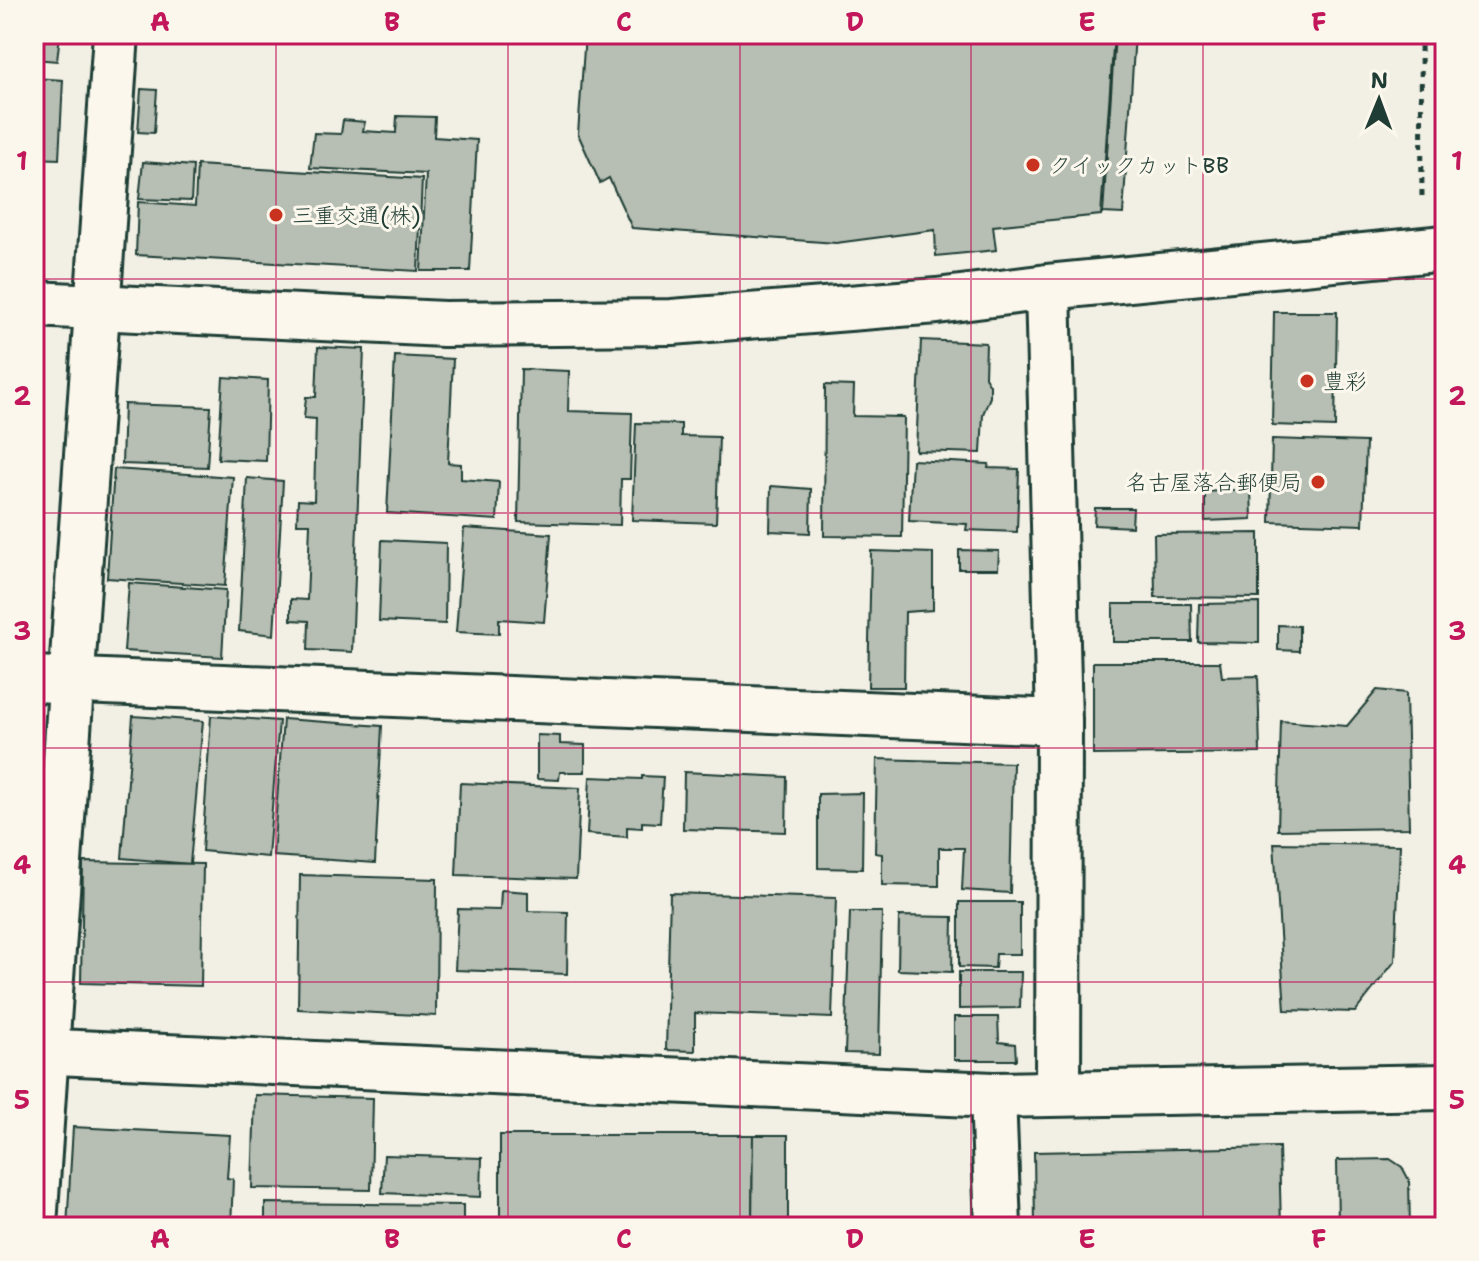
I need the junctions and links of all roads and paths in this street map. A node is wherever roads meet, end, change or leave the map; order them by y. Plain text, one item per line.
1 (116, 34) edge
2 (1421, 34) edge
3 (1434, 249) edge
4 (1048, 287) junction
5 (34, 304) edge
6 (97, 307) junction
7 (52, 680) edge
8 (1059, 722) junction
9 (40, 1051) edge
10 (1445, 1087) edge
11 (1058, 1092) junction
12 (993, 1095) junction
13 (34, 1225) edge
14 (998, 1227) edge

1 - 6 street
2 - 3 path
3 - 4 street
4 - 6 street
4 - 8 street
5 - 6 street
6 - 7 street
7 - 8 street
7 - 9 street
8 - 11 street
9 - 12 street
9 - 13 street
10 - 11 street
11 - 12 street
12 - 14 street

